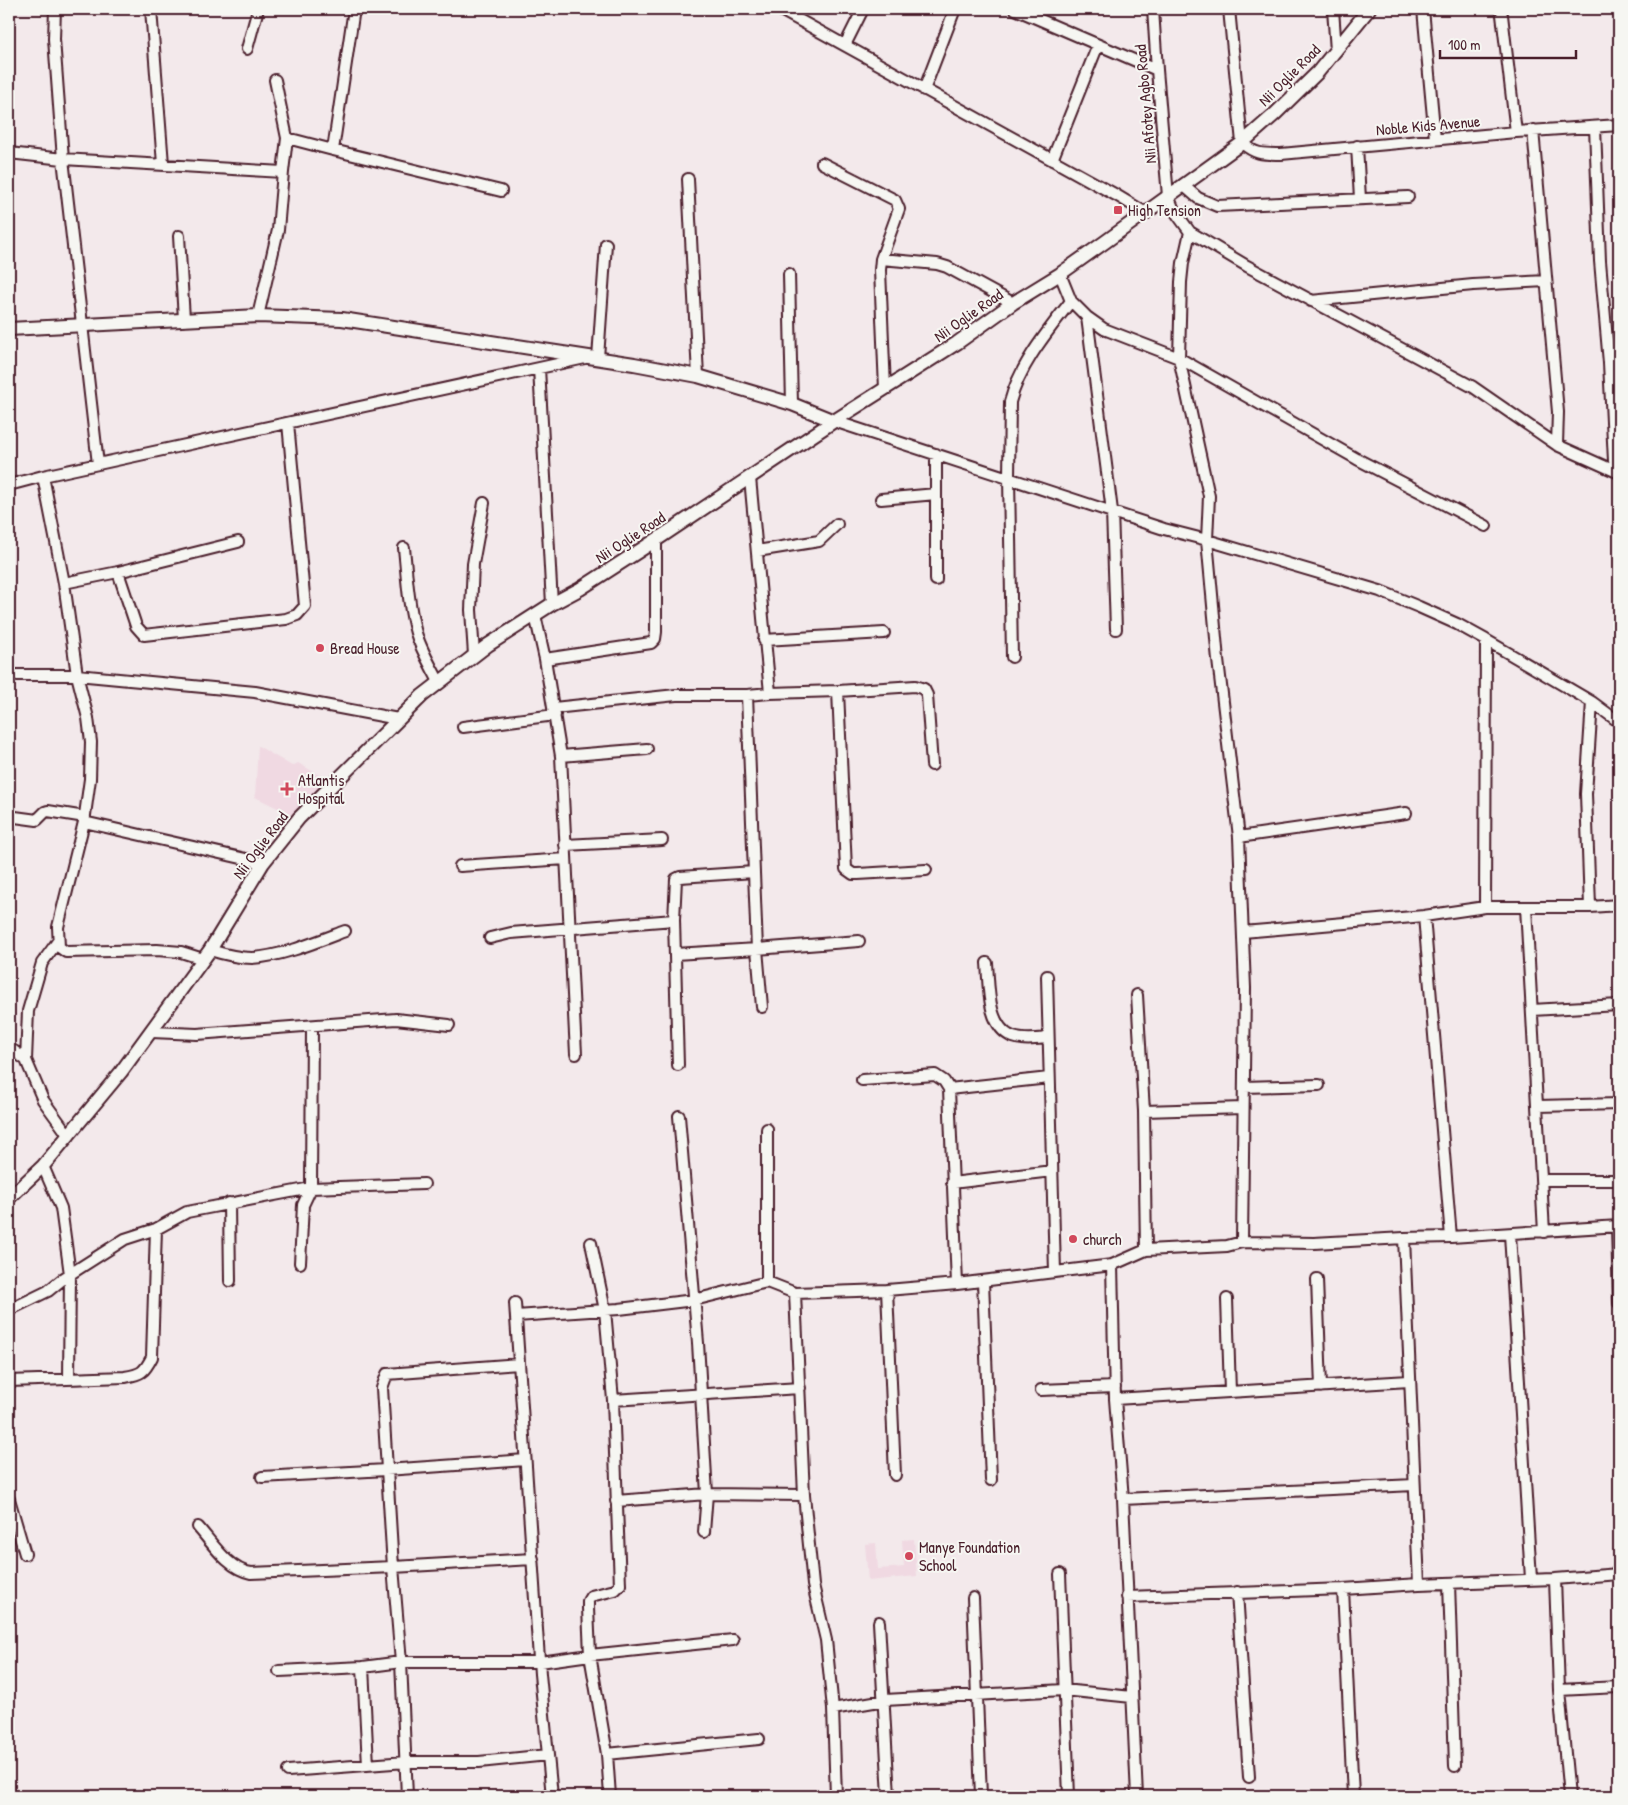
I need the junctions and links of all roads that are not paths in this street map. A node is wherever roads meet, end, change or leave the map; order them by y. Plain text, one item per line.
1 (55, 9) edge
2 (151, 9) edge
3 (258, 9) edge
4 (354, 9) edge
5 (779, 9) edge
6 (863, 9) edge
7 (955, 9) edge
8 (1015, 9) edge
9 (1153, 9) edge
10 (1229, 9) edge
11 (1333, 9) edge
12 (1369, 9) edge
13 (1423, 9) edge
14 (1502, 15) dead end
15 (845, 45) junction
16 (1098, 45) junction
17 (247, 49) dead end
18 (1336, 51) junction
19 (1156, 70) junction
20 (275, 80) dead end
21 (924, 90) junction
22 (1619, 125) edge
23 (1595, 127) junction
24 (1533, 130) junction
25 (1516, 132) junction
26 (287, 138) junction
27 (1435, 139) junction
28 (1242, 143) junction
29 (1357, 146) junction
30 (333, 150) junction
31 (9, 153) edge
32 (64, 159) junction
33 (1052, 160) junction
34 (822, 162) dead end
35 (163, 164) junction
36 (283, 172) junction
37 (688, 179) dead end
38 (1183, 185) junction
39 (502, 191) dead end
40 (1168, 196) junction
41 (1408, 197) dead end
42 (1360, 199) junction
43 (1146, 213) junction
44 (1190, 232) junction
45 (178, 236) dead end
46 (606, 244) dead end
47 (881, 259) junction
48 (789, 274) dead end
49 (1060, 274) junction
50 (1546, 281) junction
51 (1071, 301) junction
52 (1312, 301) junction
53 (1013, 303) junction
54 (258, 316) junction
55 (1087, 317) junction
56 (184, 319) junction
57 (82, 325) junction
58 (9, 329) edge
59 (593, 358) junction
60 (1179, 358) junction
61 (539, 368) junction
62 (698, 376) junction
63 (885, 389) junction
64 (792, 404) junction
65 (834, 421) junction
66 (288, 423) junction
67 (1558, 445) junction
68 (936, 454) junction
69 (98, 464) junction
70 (43, 476) junction
71 (1009, 477) junction
72 (750, 478) junction
73 (9, 485) edge
74 (936, 494) junction
75 (881, 499) dead end
76 (484, 503) dead end
77 (1112, 511) junction
78 (837, 524) dead end
79 (1486, 526) dead end
80 (656, 540) junction
81 (1207, 540) junction
82 (238, 542) dead end
83 (404, 548) dead end
84 (757, 551) junction
85 (118, 572) junction
86 (936, 580) dead end
87 (64, 583) junction
88 (552, 604) junction
89 (535, 615) junction
90 (1116, 629) dead end
91 (884, 633) dead end
92 (764, 640) junction
93 (1486, 640) junction
94 (474, 655) junction
95 (1012, 657) dead end
96 (545, 659) junction
97 (17, 674) dead end
98 (77, 675) junction
99 (439, 682) junction
100 (838, 691) junction
101 (770, 692) junction
102 (747, 695) junction
103 (1592, 702) junction
104 (555, 712) junction
105 (398, 719) junction
106 (1619, 722) edge
107 (463, 727) dead end
108 (647, 749) dead end
109 (561, 756) junction
110 (932, 765) dead end
111 (1406, 813) dead end
112 (15, 817) dead end
113 (85, 820) junction
114 (1239, 837) junction
115 (662, 840) dead end
116 (565, 845) junction
117 (566, 859) junction
118 (263, 862) junction
119 (460, 866) dead end
120 (926, 870) dead end
121 (754, 872) junction
122 (1619, 905) edge
123 (1485, 907) junction
124 (1526, 907) junction
125 (1590, 907) junction
126 (1424, 916) junction
127 (674, 920) junction
128 (569, 928) junction
129 (345, 932) dead end
130 (1243, 932) junction
131 (490, 938) dead end
132 (58, 941) junction
133 (859, 941) dead end
134 (756, 949) junction
135 (206, 954) junction
136 (675, 954) junction
137 (987, 963) dead end
138 (1047, 976) dead end
139 (1137, 996) dead end
140 (1619, 1005) edge
141 (762, 1007) dead end
142 (1532, 1010) junction
143 (449, 1026) dead end
144 (312, 1027) junction
145 (152, 1032) junction
146 (1048, 1038) junction
147 (9, 1050) edge
148 (576, 1054) dead end
149 (26, 1060) junction
150 (678, 1065) dead end
151 (1049, 1078) junction
152 (862, 1080) dead end
153 (1318, 1085) dead end
154 (1244, 1087) junction
155 (949, 1089) junction
156 (1619, 1104) edge
157 (1538, 1106) junction
158 (1243, 1108) junction
159 (1144, 1111) junction
160 (679, 1116) dead end
161 (767, 1129) dead end
162 (69, 1136) junction
163 (43, 1166) junction
164 (1052, 1171) junction
165 (1541, 1180) junction
166 (1619, 1180) edge
167 (424, 1184) dead end
168 (952, 1184) junction
169 (311, 1188) junction
170 (9, 1198) edge
171 (229, 1202) junction
172 (1618, 1226) edge
173 (156, 1229) junction
174 (1544, 1232) junction
175 (1510, 1234) junction
176 (1451, 1237) junction
177 (1404, 1238) junction
178 (1242, 1242) junction
179 (591, 1244) dead end
180 (1146, 1250) junction
181 (300, 1263) dead end
182 (1112, 1265) junction
183 (1054, 1272) junction
184 (70, 1274) junction
185 (1317, 1280) dead end
186 (230, 1281) dead end
187 (983, 1281) junction
188 (768, 1282) junction
189 (957, 1284) junction
190 (887, 1290) junction
191 (794, 1293) junction
192 (1227, 1299) dead end
193 (694, 1300) junction
194 (1619, 1302) edge
195 (515, 1303) dead end
196 (9, 1310) edge
197 (605, 1310) junction
198 (516, 1316) junction
199 (519, 1364) junction
200 (69, 1379) junction
201 (9, 1381) edge
202 (1409, 1381) junction
203 (1115, 1387) junction
204 (1321, 1387) junction
205 (800, 1388) junction
206 (1041, 1390) dead end
207 (1230, 1392) junction
208 (701, 1395) junction
209 (1115, 1399) junction
210 (613, 1400) junction
211 (525, 1460) junction
212 (386, 1470) junction
213 (895, 1475) dead end
214 (262, 1477) dead end
215 (991, 1480) dead end
216 (1414, 1485) junction
217 (707, 1494) junction
218 (804, 1495) junction
219 (9, 1499) edge
220 (1123, 1499) junction
221 (616, 1501) junction
222 (198, 1527) dead end
223 (704, 1532) dead end
224 (25, 1554) dead end
225 (532, 1559) junction
226 (393, 1568) junction
227 (1060, 1574) dead end
228 (1619, 1574) edge
229 (1531, 1579) junction
230 (1555, 1579) junction
231 (1449, 1583) junction
232 (1419, 1584) junction
233 (1343, 1589) junction
234 (1238, 1592) junction
235 (1127, 1596) junction
236 (973, 1598) dead end
237 (879, 1622) dead end
238 (733, 1640) dead end
239 (590, 1654) junction
240 (401, 1662) junction
241 (540, 1662) junction
242 (363, 1666) junction
243 (279, 1671) dead end
244 (1619, 1687) edge
245 (1064, 1690) junction
246 (1559, 1690) junction
247 (977, 1695) junction
248 (1132, 1697) junction
249 (885, 1700) junction
250 (833, 1709) junction
251 (759, 1739) dead end
252 (607, 1754) junction
253 (548, 1755) junction
254 (406, 1762) junction
255 (368, 1765) junction
256 (1455, 1766) dead end
257 (288, 1771) dead end
258 (1249, 1777) dead end
259 (407, 1796) edge
260 (552, 1796) edge
261 (610, 1796) edge
262 (836, 1796) edge
263 (889, 1796) edge
264 (981, 1796) edge
265 (1070, 1796) edge
266 (1137, 1796) edge
267 (1353, 1796) edge
268 (1569, 1796) edge

1 - 32 street
2 - 35 street
3 - 17 street
4 - 30 street
5 - 15 street
6 - 15 street
7 - 21 street
8 - 16 street
9 - 19 street, Nii Afotey Agbo Road
10 - 28 street
11 - 18 street
12 - 18 street, Nii Oglie Road
13 - 27 street
14 - 25 street
15 - 21 street
16 - 19 street
16 - 33 street
18 - 28 street, Nii Oglie Road
19 - 40 street, Nii Afotey Agbo Road
20 - 26 street
21 - 33 street
22 - 23 street, Noble Kids Avenue
23 - 24 street, Noble Kids Avenue
23 - 67 street
24 - 25 street, Noble Kids Avenue
24 - 50 street
25 - 27 street, Noble Kids Avenue
26 - 30 street
26 - 36 street
27 - 29 street, Noble Kids Avenue
28 - 29 street, Noble Kids Avenue
28 - 38 street, Nii Oglie Road
29 - 42 street
30 - 39 street
31 - 32 street
32 - 35 street
32 - 57 street
33 - 43 street
34 - 47 street
35 - 36 street
36 - 54 street
37 - 62 street
38 - 40 street, Nii Oglie Road
38 - 42 street
40 - 43 street, Nii Oglie Road
40 - 44 street
41 - 42 street
43 - 49 street, Nii Oglie Road
44 - 52 street
44 - 60 street
45 - 56 street
46 - 59 street
47 - 53 street
47 - 63 street
48 - 64 street
49 - 51 street
49 - 53 street, Nii Oglie Road
50 - 52 street
50 - 67 street
51 - 55 street
51 - 71 street
52 - 67 street
53 - 63 street, Nii Oglie Road
54 - 56 street
54 - 59 street
55 - 60 street
55 - 77 street
56 - 57 street
57 - 58 street
57 - 69 street
59 - 61 street
59 - 62 street
60 - 79 street
60 - 81 street
61 - 66 street
61 - 88 street
62 - 64 street
63 - 65 street, Nii Oglie Road
64 - 65 street
65 - 68 street
65 - 72 street, Nii Oglie Road
66 - 69 street
66 - 85 street
68 - 71 street
68 - 74 street
69 - 70 street
70 - 73 street
70 - 87 street
71 - 77 street
71 - 95 street
72 - 80 street, Nii Oglie Road
72 - 84 street
74 - 75 street
74 - 86 street
76 - 94 street
77 - 81 street
77 - 90 street
78 - 84 street
80 - 88 street, Nii Oglie Road
80 - 96 street
81 - 93 street
81 - 114 street
82 - 85 street
83 - 99 street
84 - 92 street
85 - 87 street
87 - 98 street
88 - 89 street, Nii Oglie Road
89 - 94 street, Nii Oglie Road
89 - 96 street
91 - 92 street
92 - 101 street
93 - 103 street
93 - 123 street
94 - 99 street, Nii Oglie Road
96 - 104 street
97 - 98 street
98 - 105 street
98 - 113 street
99 - 105 street, Nii Oglie Road
100 - 101 street
100 - 110 street
100 - 120 street
101 - 102 street
102 - 104 street
102 - 121 street
103 - 106 street
103 - 125 street
104 - 107 street
104 - 109 street
105 - 118 street, Nii Oglie Road
108 - 109 street
109 - 116 street
111 - 114 street
112 - 113 street
113 - 118 street
113 - 132 street
114 - 130 street
115 - 116 street
116 - 117 street
117 - 119 street
117 - 128 street
118 - 135 street, Nii Oglie Road
121 - 127 street
121 - 134 street
122 - 125 street
123 - 124 street
123 - 126 street
124 - 125 street
124 - 142 street
126 - 130 street
126 - 176 street
127 - 128 street
127 - 136 street
128 - 131 street
128 - 148 street
129 - 135 street
130 - 154 street
132 - 135 street
132 - 149 street
133 - 134 street
134 - 136 street
134 - 141 street
135 - 145 street, Nii Oglie Road
136 - 150 street
137 - 146 street
138 - 146 street
139 - 159 street
140 - 142 street
142 - 157 street
143 - 144 street
144 - 145 street
144 - 169 street
145 - 162 street, Nii Oglie Road
146 - 151 street
147 - 149 street
149 - 162 street
151 - 155 street
151 - 164 street
152 - 155 street
153 - 154 street
154 - 158 street
155 - 168 street
156 - 157 street
157 - 165 street
158 - 159 street
158 - 178 street
159 - 180 street
160 - 193 street
161 - 188 street
162 - 163 street, Nii Oglie Road
163 - 170 street, Nii Oglie Road
163 - 184 street
164 - 168 street
164 - 183 street
165 - 166 street
165 - 174 street
167 - 169 street
168 - 189 street
169 - 171 street
169 - 181 street
171 - 173 street
171 - 186 street
172 - 174 street
172 - 194 street
173 - 184 street
173 - 200 street
174 - 175 street
175 - 176 street
175 - 229 street
176 - 177 street
177 - 178 street
177 - 202 street
178 - 180 street
179 - 197 street
180 - 182 street
182 - 183 street
182 - 203 street
183 - 187 street
184 - 196 street
184 - 200 street
185 - 204 street
187 - 189 street
187 - 215 street
188 - 191 street
188 - 193 street
189 - 190 street
190 - 191 street
190 - 213 street
191 - 205 street
192 - 207 street
193 - 197 street
193 - 208 street
195 - 198 street
197 - 198 street
197 - 210 street
198 - 199 street
199 - 211 street
199 - 212 street
200 - 201 street
202 - 204 street
202 - 216 street
203 - 206 street
203 - 209 street
204 - 207 street
205 - 208 street
205 - 218 street
207 - 209 street
208 - 210 street
208 - 217 street
209 - 220 street
210 - 221 street
211 - 212 street
211 - 225 street
212 - 214 street
212 - 226 street
216 - 220 street
216 - 232 street
217 - 218 street
217 - 221 street
217 - 223 street
218 - 250 street
219 - 224 street
220 - 235 street
221 - 239 street
222 - 226 street
225 - 226 street
225 - 241 street
226 - 240 street
227 - 245 street
228 - 230 street
229 - 230 street
229 - 231 street
230 - 246 street
231 - 232 street
231 - 256 street
232 - 233 street
233 - 234 street
233 - 267 street
234 - 235 street
234 - 258 street
235 - 248 street
236 - 247 street
237 - 249 street
238 - 239 street
239 - 241 street
239 - 252 street
240 - 241 street
240 - 242 street
240 - 254 street
241 - 253 street
242 - 243 street
242 - 255 street
244 - 246 street
245 - 247 street
245 - 248 street
245 - 265 street
246 - 268 street
247 - 249 street
247 - 264 street
248 - 266 street
249 - 250 street
249 - 263 street
250 - 262 street
251 - 252 street
252 - 261 street
253 - 254 street
253 - 260 street
254 - 255 street
254 - 259 street
255 - 257 street

